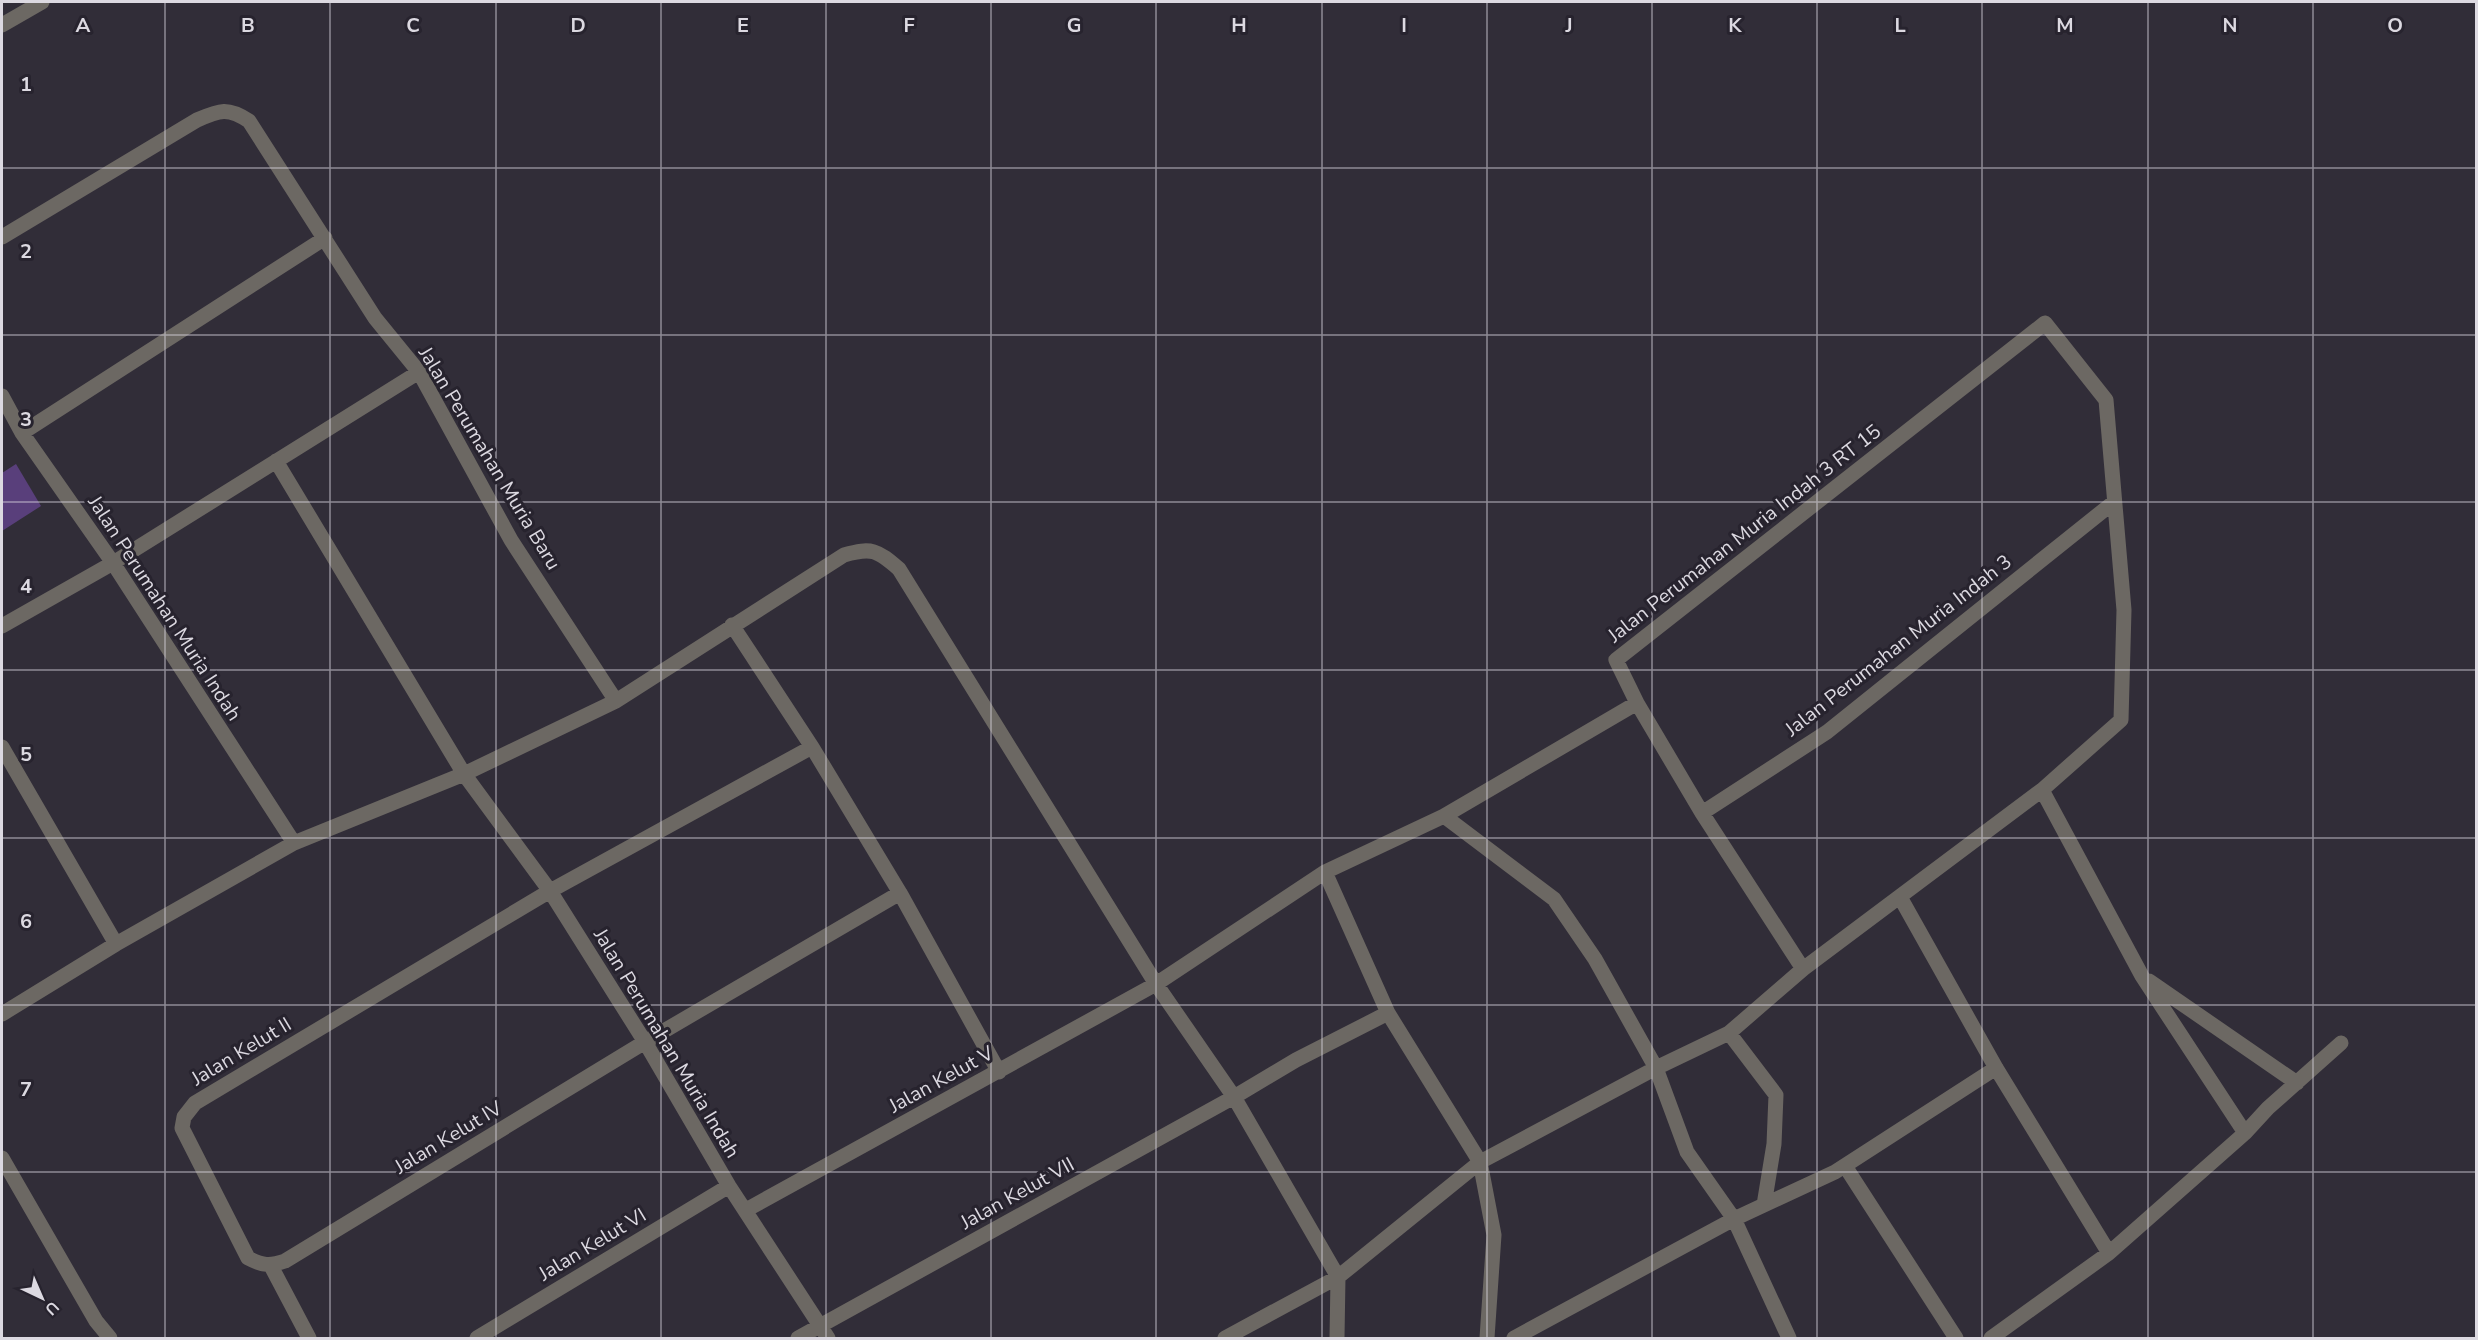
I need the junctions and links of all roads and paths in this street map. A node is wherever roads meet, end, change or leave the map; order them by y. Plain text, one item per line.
1 (42, 2) edge
2 (2, 25) edge
3 (2, 237) edge
4 (325, 238) junction
5 (419, 372) junction
6 (2, 396) edge
7 (22, 433) junction
8 (276, 461) junction
9 (2114, 502) junction
10 (113, 563) junction
11 (732, 625) junction
12 (2, 626) edge
13 (616, 701) junction
14 (1637, 703) junction
15 (2, 747) edge
16 (812, 747) junction
17 (464, 774) junction
18 (2042, 790) junction
19 (1702, 813) junction
20 (1444, 816) junction
21 (294, 843) junction
22 (1325, 872) junction
23 (550, 891) junction
24 (900, 893) junction
25 (1900, 897) junction
26 (116, 944) junction
27 (1803, 969) junction
28 (2142, 976) junction
29 (1156, 984) junction
30 (1388, 1013) junction
31 (2, 1014) edge
32 (1730, 1033) junction
33 (645, 1042) junction
34 (2341, 1043) dead end
35 (1656, 1068) junction
36 (1996, 1068) junction
37 (999, 1072) junction
38 (2298, 1083) junction
39 (1234, 1097) junction
40 (2245, 1133) junction
41 (2, 1158) edge
42 (1480, 1162) junction
43 (1845, 1166) junction
44 (729, 1186) junction
45 (1764, 1205) junction
46 (746, 1210) junction
47 (1734, 1219) junction
48 (2109, 1253) junction
49 (271, 1266) junction
50 (1338, 1277) junction
51 (824, 1332) edge
52 (110, 1338) edge
53 (309, 1338) edge
54 (477, 1338) edge
55 (798, 1338) edge
56 (1225, 1338) edge
57 (1337, 1338) edge
58 (1487, 1338) edge
59 (1514, 1338) edge
60 (1789, 1338) edge
61 (1956, 1338) edge
62 (1991, 1338) edge

1 - 2 street
3 - 4 street, Jalan Perumahan Muria Baru
4 - 5 street, Jalan Perumahan Muria Baru
4 - 7 street
5 - 8 street
5 - 13 street, Jalan Perumahan Muria Baru
6 - 7 street, Jalan Perumahan Muria Indah
7 - 10 street, Jalan Perumahan Muria Indah
8 - 10 street
8 - 17 street
9 - 14 street, Jalan Perumahan Muria Indah 3 RT 15
9 - 18 street, Jalan Perumahan Muria Indah 3 RT 15
9 - 19 street, Jalan Perumahan Muria Indah 3
10 - 12 street
10 - 21 street, Jalan Perumahan Muria Indah
11 - 13 street
11 - 16 street
11 - 29 street
13 - 17 street
14 - 19 street
14 - 20 street
15 - 26 street
16 - 23 street, Jalan Kelut II
16 - 24 street
17 - 21 street
17 - 23 street, Jalan Perumahan Muria Indah
18 - 25 street
18 - 28 street
19 - 27 street
20 - 22 street
20 - 35 street
21 - 26 street
22 - 29 street
22 - 30 street
23 - 33 street, Jalan Perumahan Muria Indah
23 - 49 street, Jalan Kelut II
24 - 33 street, Jalan Kelut IV
24 - 37 street
25 - 27 street
25 - 36 street
26 - 31 street
27 - 32 street
28 - 38 street
28 - 40 street
29 - 37 street, Jalan Kelut V
29 - 39 street
30 - 39 street
30 - 42 street
32 - 35 street
32 - 45 street
33 - 44 street, Jalan Perumahan Muria Indah
33 - 49 street, Jalan Kelut IV
34 - 38 street
35 - 42 street
35 - 47 street
36 - 43 street
36 - 48 street
37 - 46 street, Jalan Kelut V
38 - 40 street
39 - 50 street
39 - 51 street, Jalan Kelut VII
40 - 48 street
41 - 52 street
42 - 50 street
42 - 58 street
43 - 45 street
43 - 61 street
44 - 46 street, Jalan Perumahan Muria Indah
44 - 54 street, Jalan Kelut VI
45 - 47 street
46 - 51 street, Jalan Perumahan Muria Indah
47 - 59 street
47 - 60 street
48 - 62 street
49 - 53 street
50 - 56 street
50 - 57 street
51 - 55 street, Jalan Kelut VII

